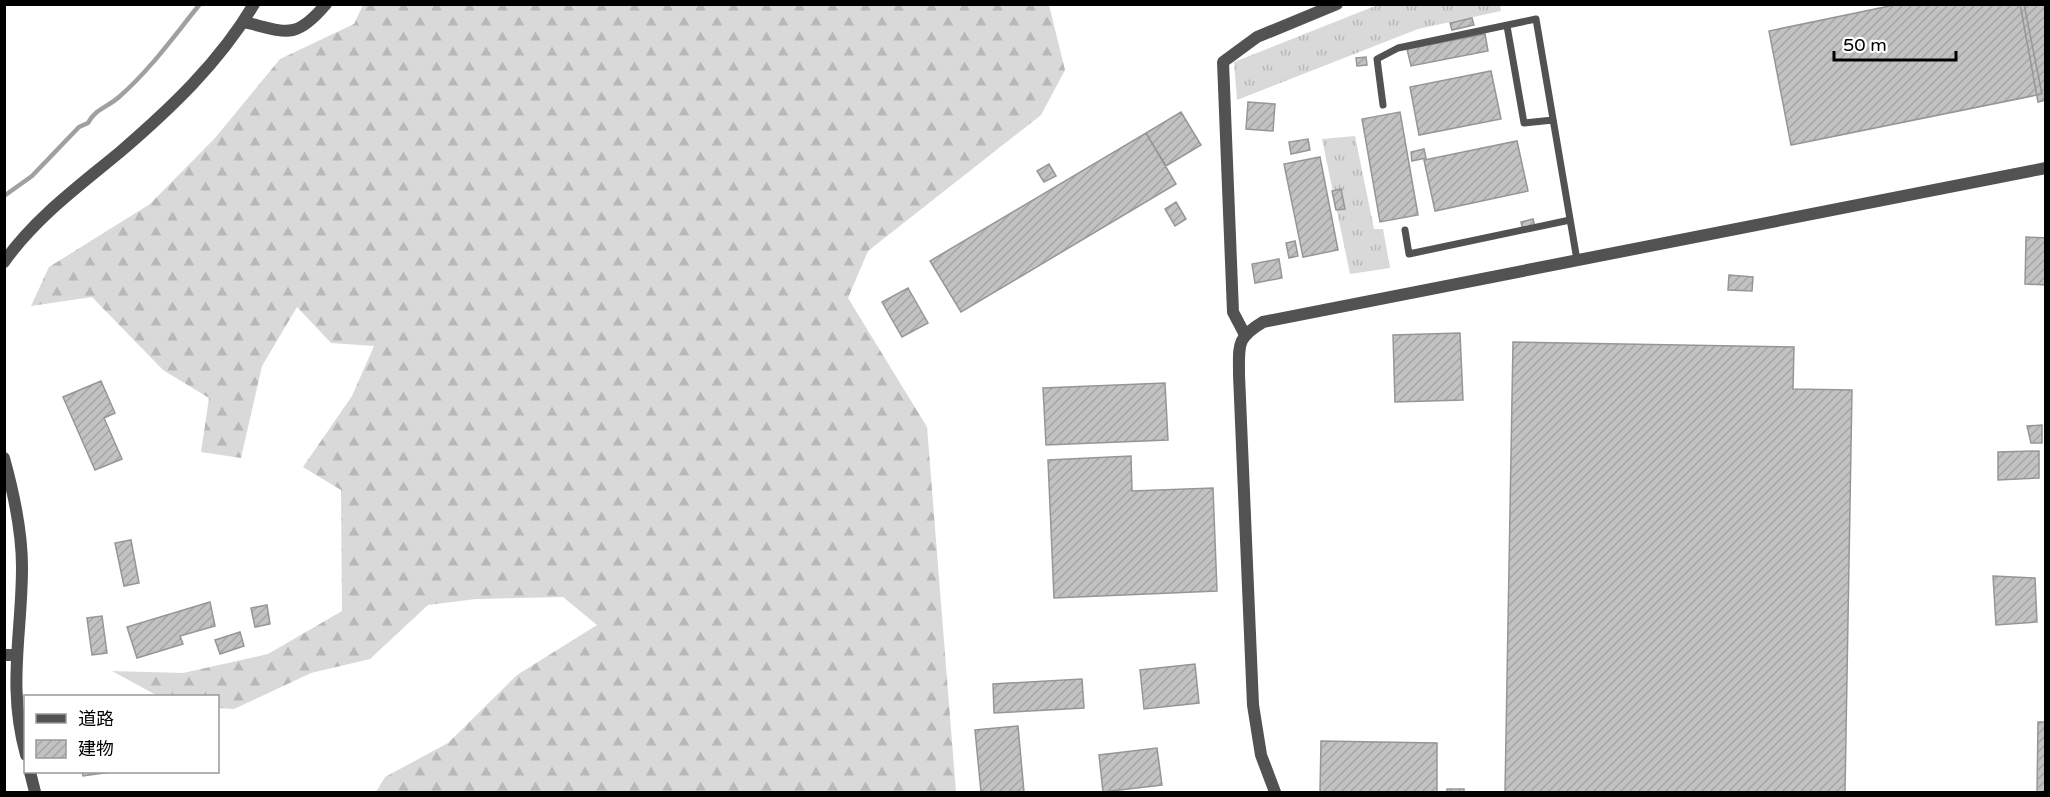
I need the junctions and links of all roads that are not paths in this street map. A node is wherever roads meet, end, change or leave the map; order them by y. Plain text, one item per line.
1 (254, 4) edge
2 (326, 4) edge
3 (1337, 4) edge
4 (244, 22) junction
5 (1507, 26) junction
6 (1383, 105) dead end
7 (1553, 120) junction
8 (2046, 168) edge
9 (1570, 220) junction
10 (1405, 230) dead end
11 (1577, 260) junction
12 (4, 262) edge
13 (1244, 333) junction
14 (4, 458) edge
15 (10, 655) edge
16 (24, 744) edge
17 (30, 773) edge
18 (35, 792) edge
19 (1275, 792) edge

1 - 4 street
2 - 4 street
3 - 13 street
4 - 12 street
5 - 6 lane
5 - 7 lane
5 - 7 lane
7 - 9 lane
8 - 11 street
9 - 10 lane
9 - 11 lane
11 - 13 street
13 - 19 street
14 - 15 street
15 - 16 street
17 - 18 street

